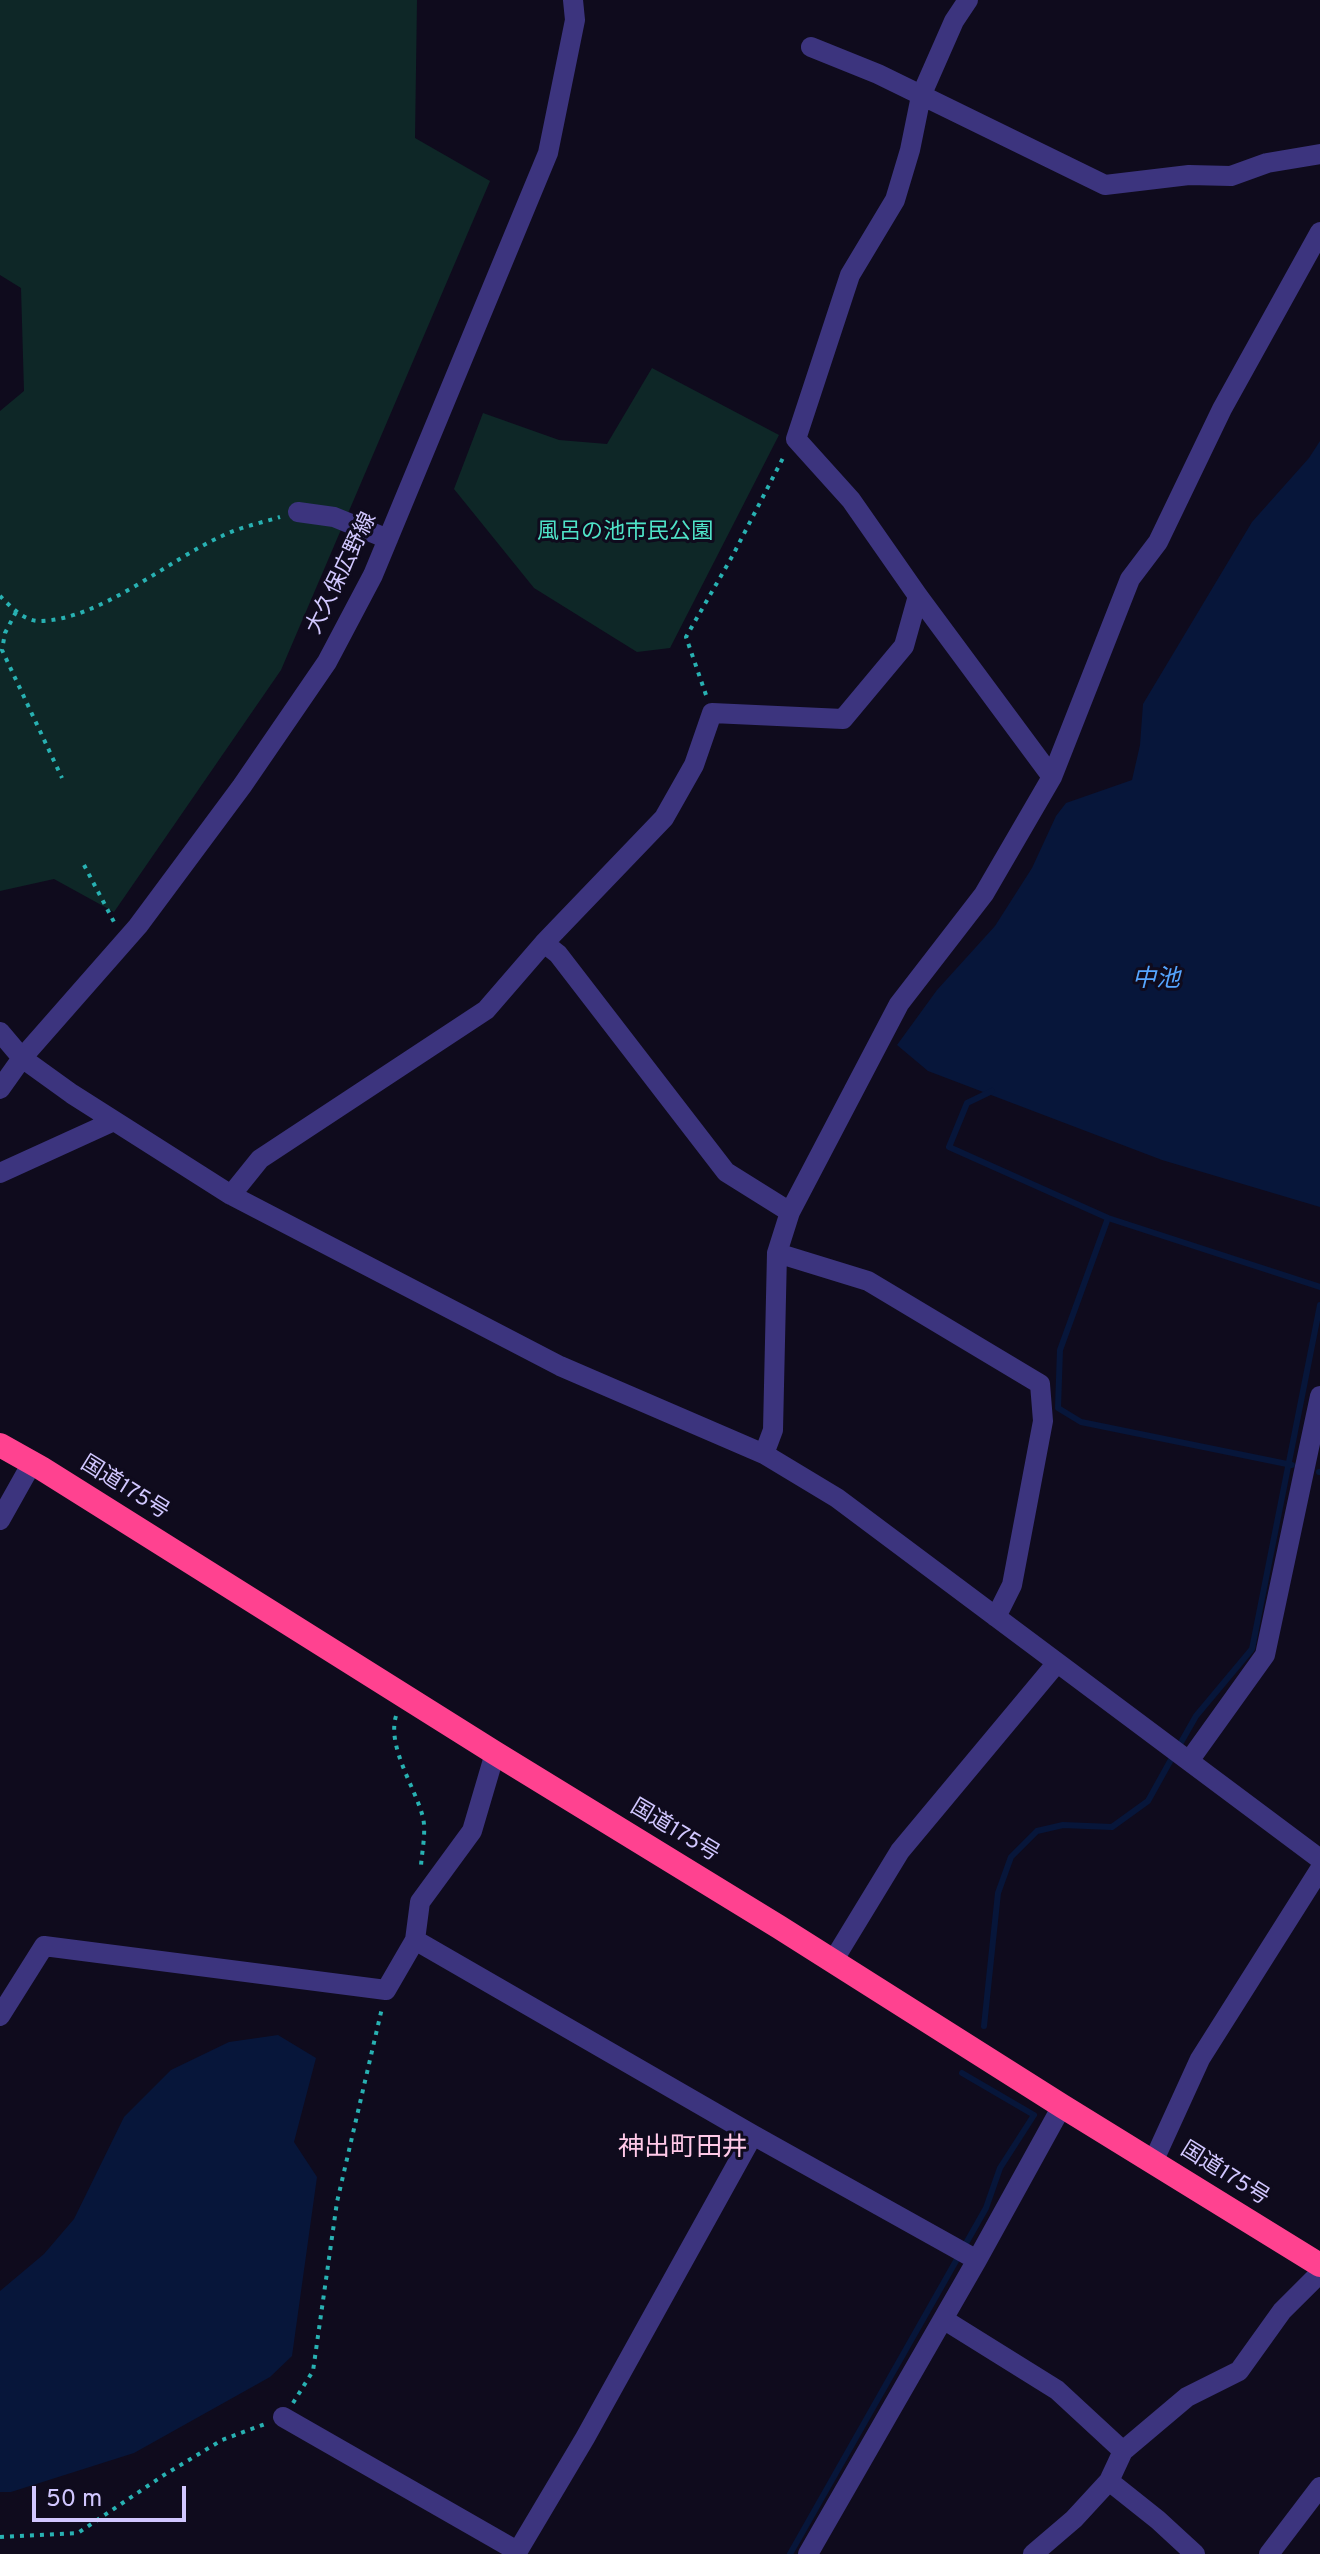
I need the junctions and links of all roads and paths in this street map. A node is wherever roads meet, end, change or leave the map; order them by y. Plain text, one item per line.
1 (573, 0) edge
2 (968, 0) edge
3 (811, 47) dead end
4 (921, 96) junction
5 (1320, 154) edge
6 (1320, 232) edge
7 (796, 439) junction
8 (298, 512) joint
9 (388, 539) junction
10 (0, 596) edge
11 (918, 596) junction
12 (16, 612) junction
13 (712, 713) junction
14 (1052, 777) junction
15 (62, 778) dead end
16 (84, 865) dead end
17 (124, 942) junction
18 (544, 943) junction
19 (0, 1032) edge
20 (22, 1058) junction
21 (0, 1089) edge
22 (114, 1121) junction
23 (0, 1173) edge
24 (231, 1195) junction
25 (790, 1212) junction
26 (777, 1253) junction
27 (1320, 1396) edge
28 (0, 1445) edge
29 (764, 1454) junction
30 (32, 1463) junction
31 (0, 1520) edge
32 (996, 1617) junction
33 (1056, 1664) junction
34 (403, 1695) junction
35 (495, 1753) junction
36 (1189, 1761) junction
37 (1320, 1859) edge
38 (1320, 1869) edge
39 (420, 1902) junction
40 (415, 1940) junction
41 (833, 1961) junction
42 (386, 1990) junction
43 (0, 2016) edge
44 (1062, 2106) junction
45 (753, 2135) junction
46 (1153, 2162) junction
47 (977, 2260) junction
48 (1320, 2265) edge
49 (1320, 2273) edge
50 (943, 2319) junction
51 (283, 2417) junction
52 (1123, 2451) junction
53 (1109, 2481) junction
54 (1320, 2487) edge
55 (0, 2537) edge
56 (517, 2553) edge
57 (808, 2554) edge
58 (1033, 2554) edge
59 (1195, 2554) edge
60 (1269, 2554) edge

1 - 9 street, 大久保広野線
2 - 4 street
3 - 4 street
4 - 5 street
4 - 7 street
6 - 14 street
7 - 11 street
7 - 13 path
8 - 9 street
8 - 12 path
9 - 17 street, 大久保広野線
10 - 12 path
11 - 13 street
11 - 14 street
12 - 15 path
13 - 18 street
14 - 25 street
16 - 17 path
17 - 20 street, 大久保広野線
18 - 24 street
18 - 25 street
19 - 20 street
20 - 21 street, 大久保広野線
20 - 22 street
22 - 23 street
22 - 24 street
24 - 29 street
25 - 26 street
26 - 29 street
26 - 32 street
27 - 36 street
28 - 30 highway, 国道175号
29 - 32 street
30 - 31 street
30 - 34 highway, 国道175号
32 - 33 street
33 - 36 street
33 - 41 street
34 - 35 highway, 国道175号
34 - 39 path
35 - 39 street
35 - 41 highway, 国道175号
36 - 37 street
38 - 46 street
39 - 40 street
40 - 42 street
40 - 45 street
41 - 44 highway, 国道175号
42 - 43 street
42 - 51 path
44 - 46 highway, 国道175号
44 - 47 street
45 - 47 street
45 - 56 street
46 - 48 highway, 国道175号
47 - 50 street
49 - 52 street
50 - 52 street
50 - 57 street
51 - 55 path
51 - 56 street
52 - 53 street
53 - 58 street
53 - 59 street
54 - 60 street

